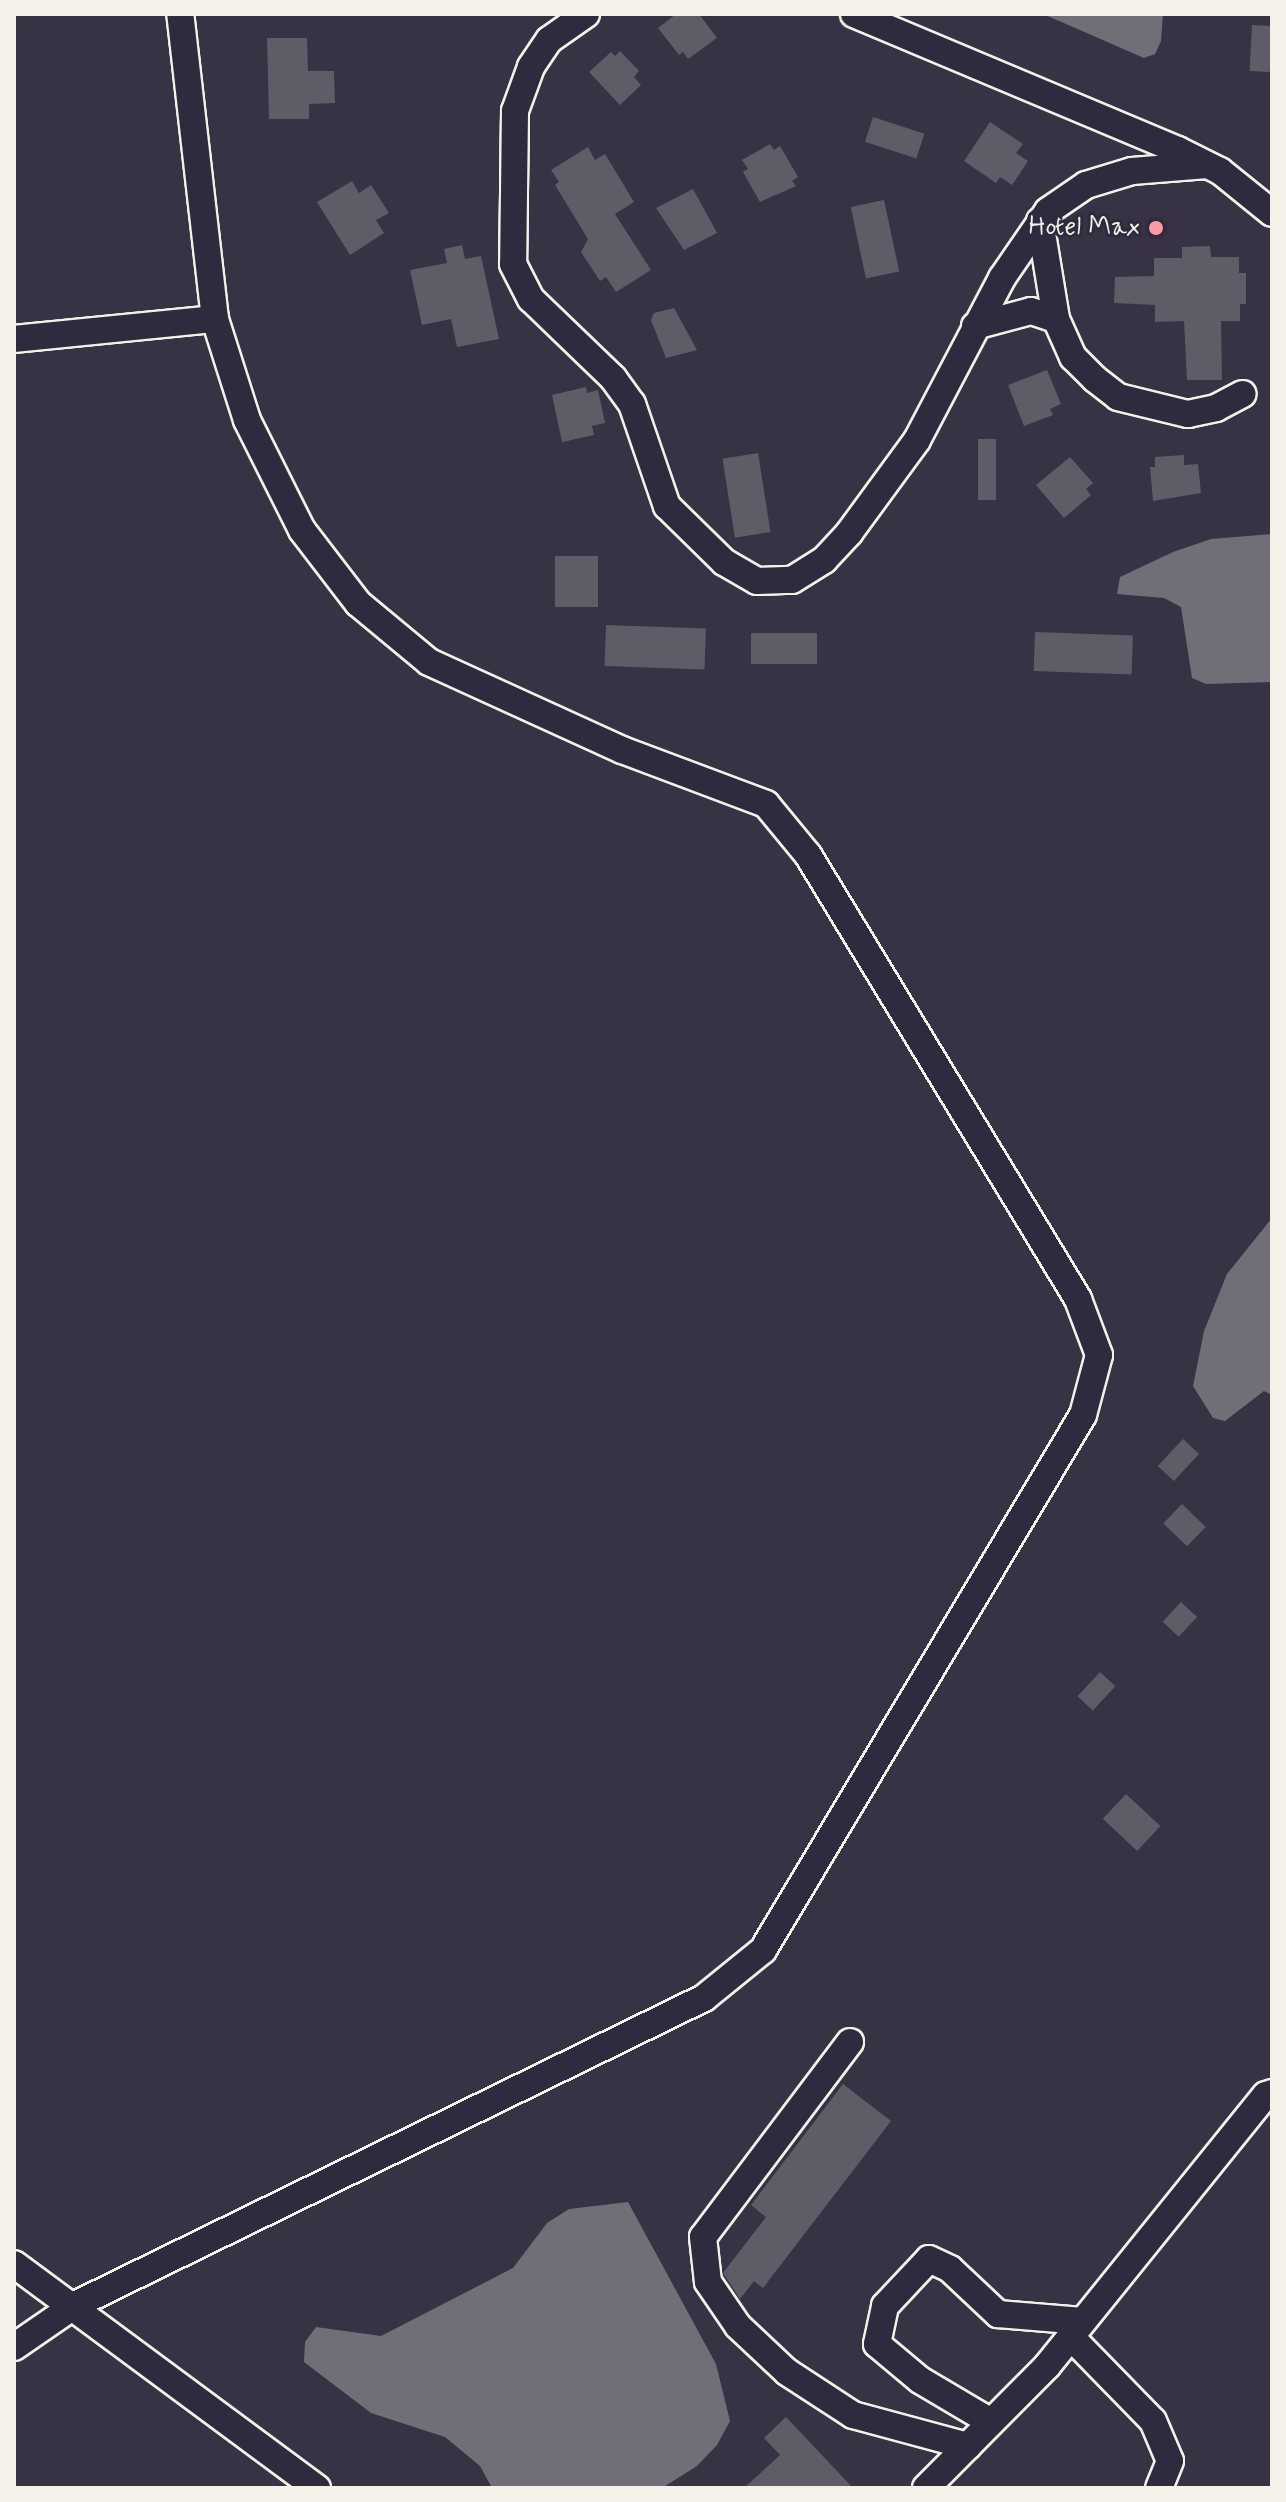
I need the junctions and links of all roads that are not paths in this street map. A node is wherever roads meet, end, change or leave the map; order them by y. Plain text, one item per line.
1 (180, 14) edge
2 (586, 14) edge
3 (854, 14) edge
4 (1207, 165) junction
5 (1272, 213) edge
6 (1040, 221) junction
7 (215, 319) junction
8 (1056, 319) junction
9 (975, 326) junction
10 (14, 339) edge
11 (1242, 394) dead end
12 (850, 2042) dead end
13 (1272, 2093) edge
14 (14, 2264) edge
15 (75, 2305) junction
16 (1077, 2329) junction
17 (14, 2347) edge
18 (991, 2422) junction
19 (968, 2446) junction
20 (317, 2488) edge
21 (926, 2488) edge
22 (1159, 2488) edge

1 - 7 street
2 - 9 street
3 - 4 street
4 - 5 street
4 - 6 street
6 - 8 street
6 - 9 street
7 - 10 street
7 - 15 street
8 - 9 street
8 - 11 street
12 - 19 street
13 - 16 street
14 - 15 street
15 - 17 street
15 - 20 street
16 - 18 street
16 - 18 street
16 - 22 street
18 - 19 street
19 - 21 street

